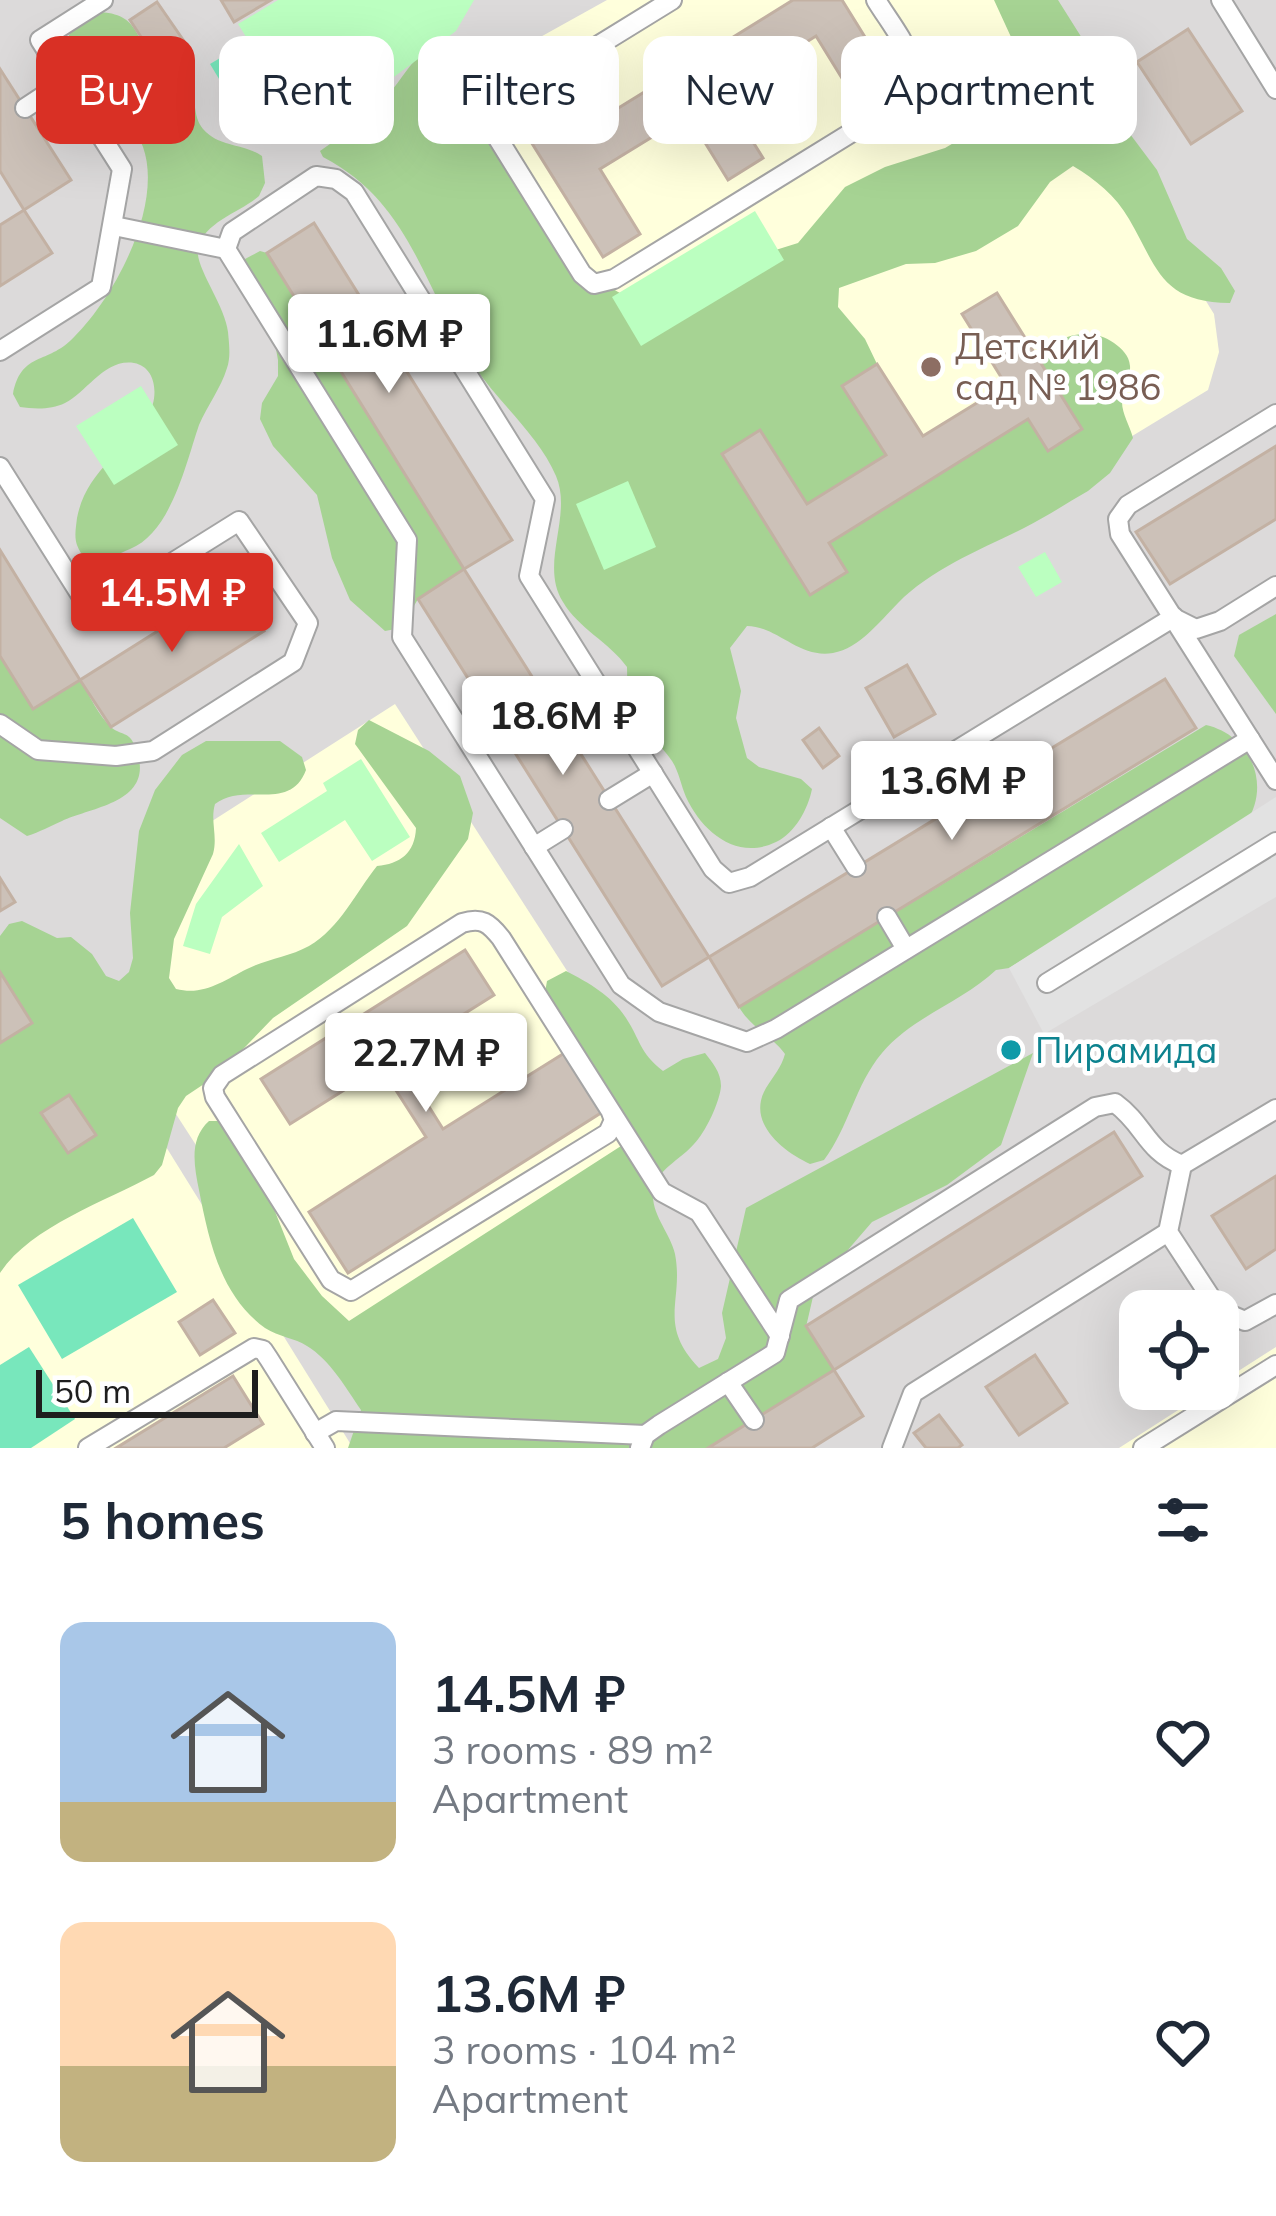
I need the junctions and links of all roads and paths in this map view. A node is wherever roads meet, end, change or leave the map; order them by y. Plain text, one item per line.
1 (103, 0) edge
2 (672, 0) edge
3 (876, 0) edge
4 (1220, 0) edge
5 (46, 36) edge
6 (1276, 89) edge
7 (36, 101) edge
8 (25, 108) dead end
9 (106, 144) edge
10 (114, 226) junction
11 (226, 249) junction
12 (0, 351) edge
13 (1276, 414) edge
14 (0, 466) edge
15 (7, 493) edge
16 (1276, 586) edge
17 (1174, 617) junction
18 (0, 724) edge
19 (1250, 739) junction
20 (652, 772) junction
21 (1276, 780) edge
22 (609, 800) dead end
23 (831, 826) junction
24 (563, 829) dead end
25 (1276, 842) edge
26 (534, 847) junction
27 (856, 867) dead end
28 (887, 917) dead end
29 (906, 949) junction
30 (1048, 983) dead end
31 (1276, 1109) edge
32 (611, 1112) junction
33 (1182, 1165) junction
34 (1168, 1232) junction
35 (1276, 1304) edge
36 (780, 1336) junction
37 (1276, 1365) edge
38 (728, 1382) junction
39 (754, 1420) dead end
40 (320, 1441) edge
41 (643, 1442) edge
42 (88, 1448) edge
43 (892, 1448) edge
44 (1143, 1448) edge

1 - 5 lane
2 - 3 lane
4 - 6 lane
7 - 8 lane
9 - 10 lane
10 - 11 lane
10 - 12 lane
11 - 20 lane
11 - 26 lane
13 - 17 lane
14 - 15 lane
15 - 18 lane
16 - 17 lane
17 - 19 lane
17 - 23 lane
19 - 21 lane
19 - 29 lane
20 - 22 lane
20 - 23 lane
23 - 27 lane
24 - 26 lane
25 - 30 lane
26 - 29 lane
28 - 29 lane
31 - 33 lane
32 - 32 lane
32 - 36 lane
33 - 34 lane
33 - 36 lane
34 - 35 lane
34 - 43 lane
36 - 38 lane
37 - 44 lane
38 - 39 lane
38 - 41 lane
40 - 41 lane
40 - 42 lane

